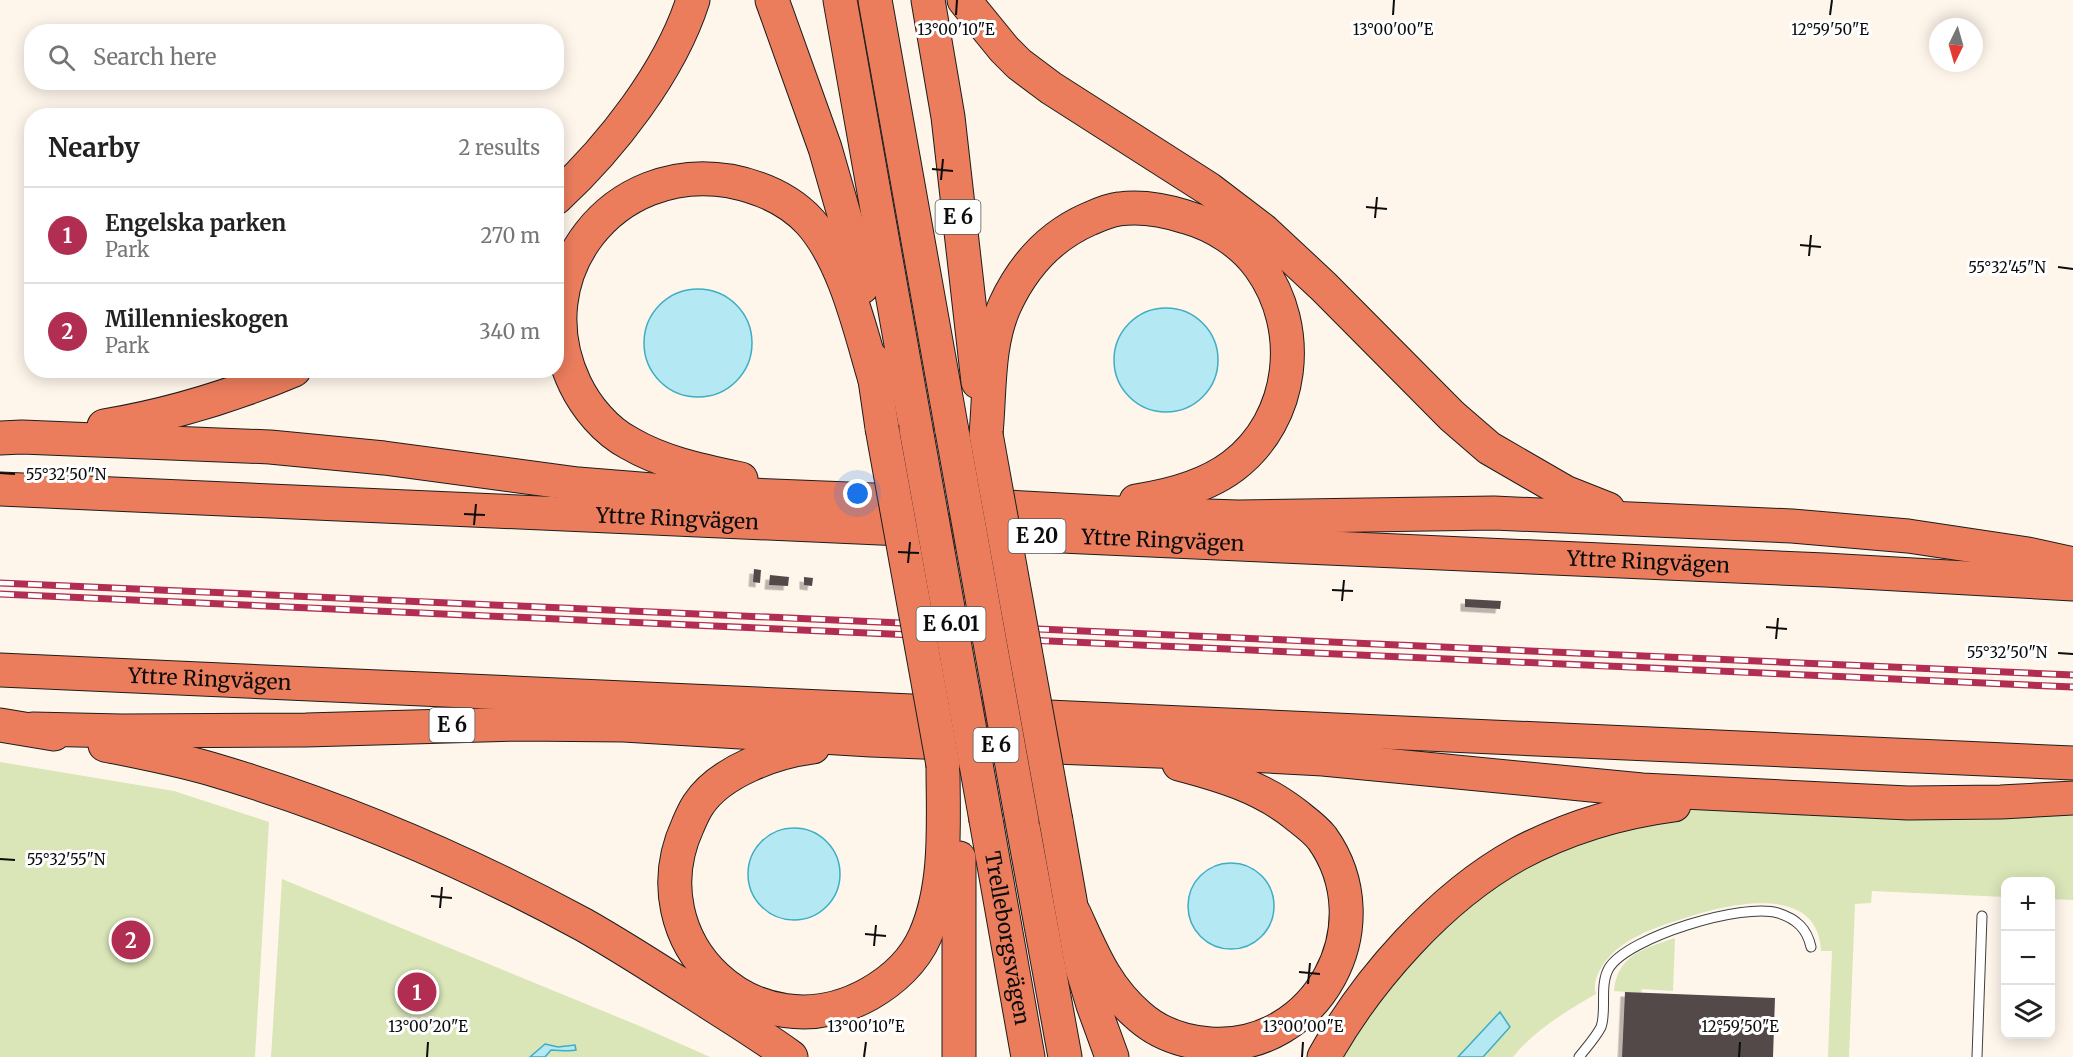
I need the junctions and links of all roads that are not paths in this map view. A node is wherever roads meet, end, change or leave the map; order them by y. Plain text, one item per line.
1 (693, 0) edge
2 (772, 0) edge
3 (840, 0) edge
4 (875, 0) edge
5 (928, 0) edge
6 (964, 0) edge
7 (564, 191) edge
8 (564, 284) edge
9 (564, 353) edge
10 (276, 378) edge
11 (875, 380) junction
12 (986, 434) junction
13 (11, 438) edge
14 (0, 489) edge
15 (835, 498) junction
16 (1032, 508) junction
17 (1677, 520) junction
18 (2073, 564) edge
19 (2073, 584) edge
20 (0, 670) edge
21 (0, 725) edge
22 (33, 729) junction
23 (871, 740) junction
24 (1122, 749) junction
25 (2073, 763) edge
26 (1788, 797) junction
27 (2073, 798) edge
28 (961, 818) junction
29 (1074, 913) junction
30 (1982, 916) dead end
31 (1811, 947) dead end
32 (791, 1057) edge
33 (958, 1057) edge
34 (1028, 1057) edge
35 (1065, 1057) edge
36 (1112, 1057) edge
37 (1324, 1057) edge
38 (1579, 1057) edge
39 (1977, 1057) edge

1 - 7 highway
2 - 11 highway
3 - 28 highway, E 6.01, bridge
4 - 35 highway, Trelleborgsvägen / E 6.01, bridge
5 - 12 highway, E 6
6 - 17 highway
8 - 11 highway
9 - 15 highway
10 - 13 highway
11 - 28 highway, bridge
12 - 16 highway
12 - 29 highway, E 6, bridge
13 - 15 highway
14 - 19 highway, Yttre Ringvägen / E 20
15 - 16 highway
16 - 17 highway
17 - 18 highway
20 - 25 highway, Yttre Ringvägen
21 - 22 highway, E 6
22 - 23 highway, E 6
22 - 32 highway
23 - 24 highway, E 6
23 - 28 highway
24 - 26 highway
24 - 29 highway, E 6
26 - 27 highway
26 - 37 highway
28 - 33 highway
28 - 34 highway, Trelleborgsvägen / E 6.01
29 - 36 highway
30 - 39 lane
31 - 38 lane

